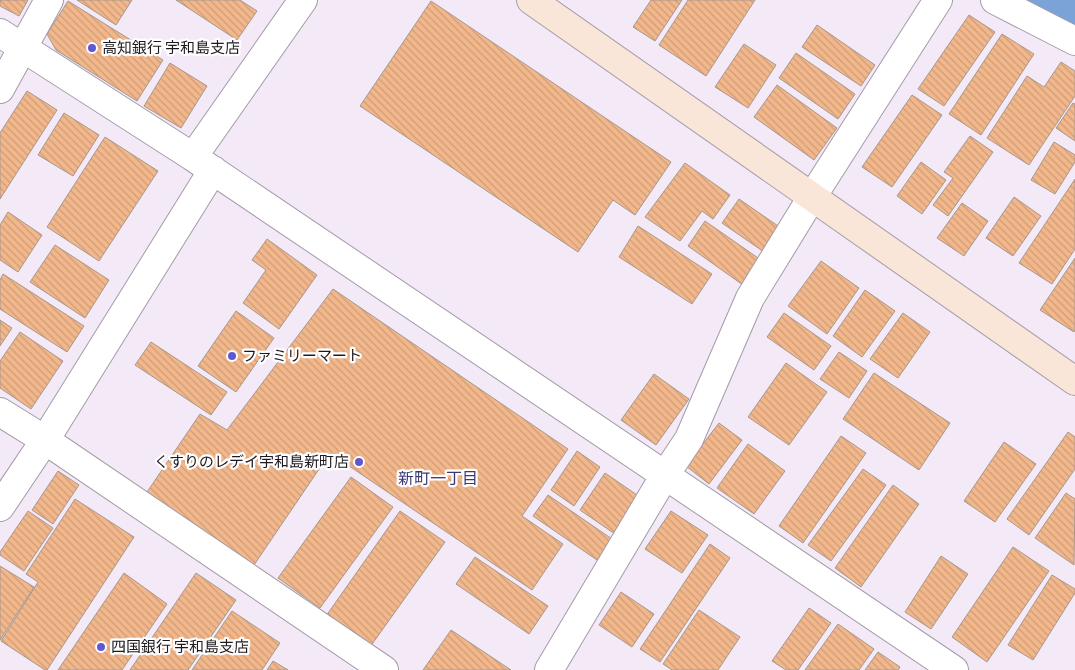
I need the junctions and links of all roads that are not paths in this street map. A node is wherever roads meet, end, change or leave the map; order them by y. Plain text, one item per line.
1 (49, 0) edge
2 (302, 0) edge
3 (531, 0) edge
4 (938, 0) edge
5 (995, 0) edge
6 (0, 32) edge
7 (1075, 40) edge
8 (23, 47) junction
9 (0, 88) edge
10 (203, 164) junction
11 (812, 197) junction
12 (1075, 380) edge
13 (0, 412) edge
14 (45, 440) junction
15 (665, 475) junction
16 (0, 507) edge
17 (384, 670) edge
18 (549, 670) edge
19 (954, 670) edge

1 - 8 street
2 - 10 street
3 - 11 street
4 - 11 street
5 - 7 street
6 - 8 street
8 - 9 street
8 - 10 street
10 - 14 street
10 - 15 street
11 - 12 street
11 - 15 street
13 - 14 street
14 - 16 street
14 - 17 street
15 - 18 street
15 - 19 street

